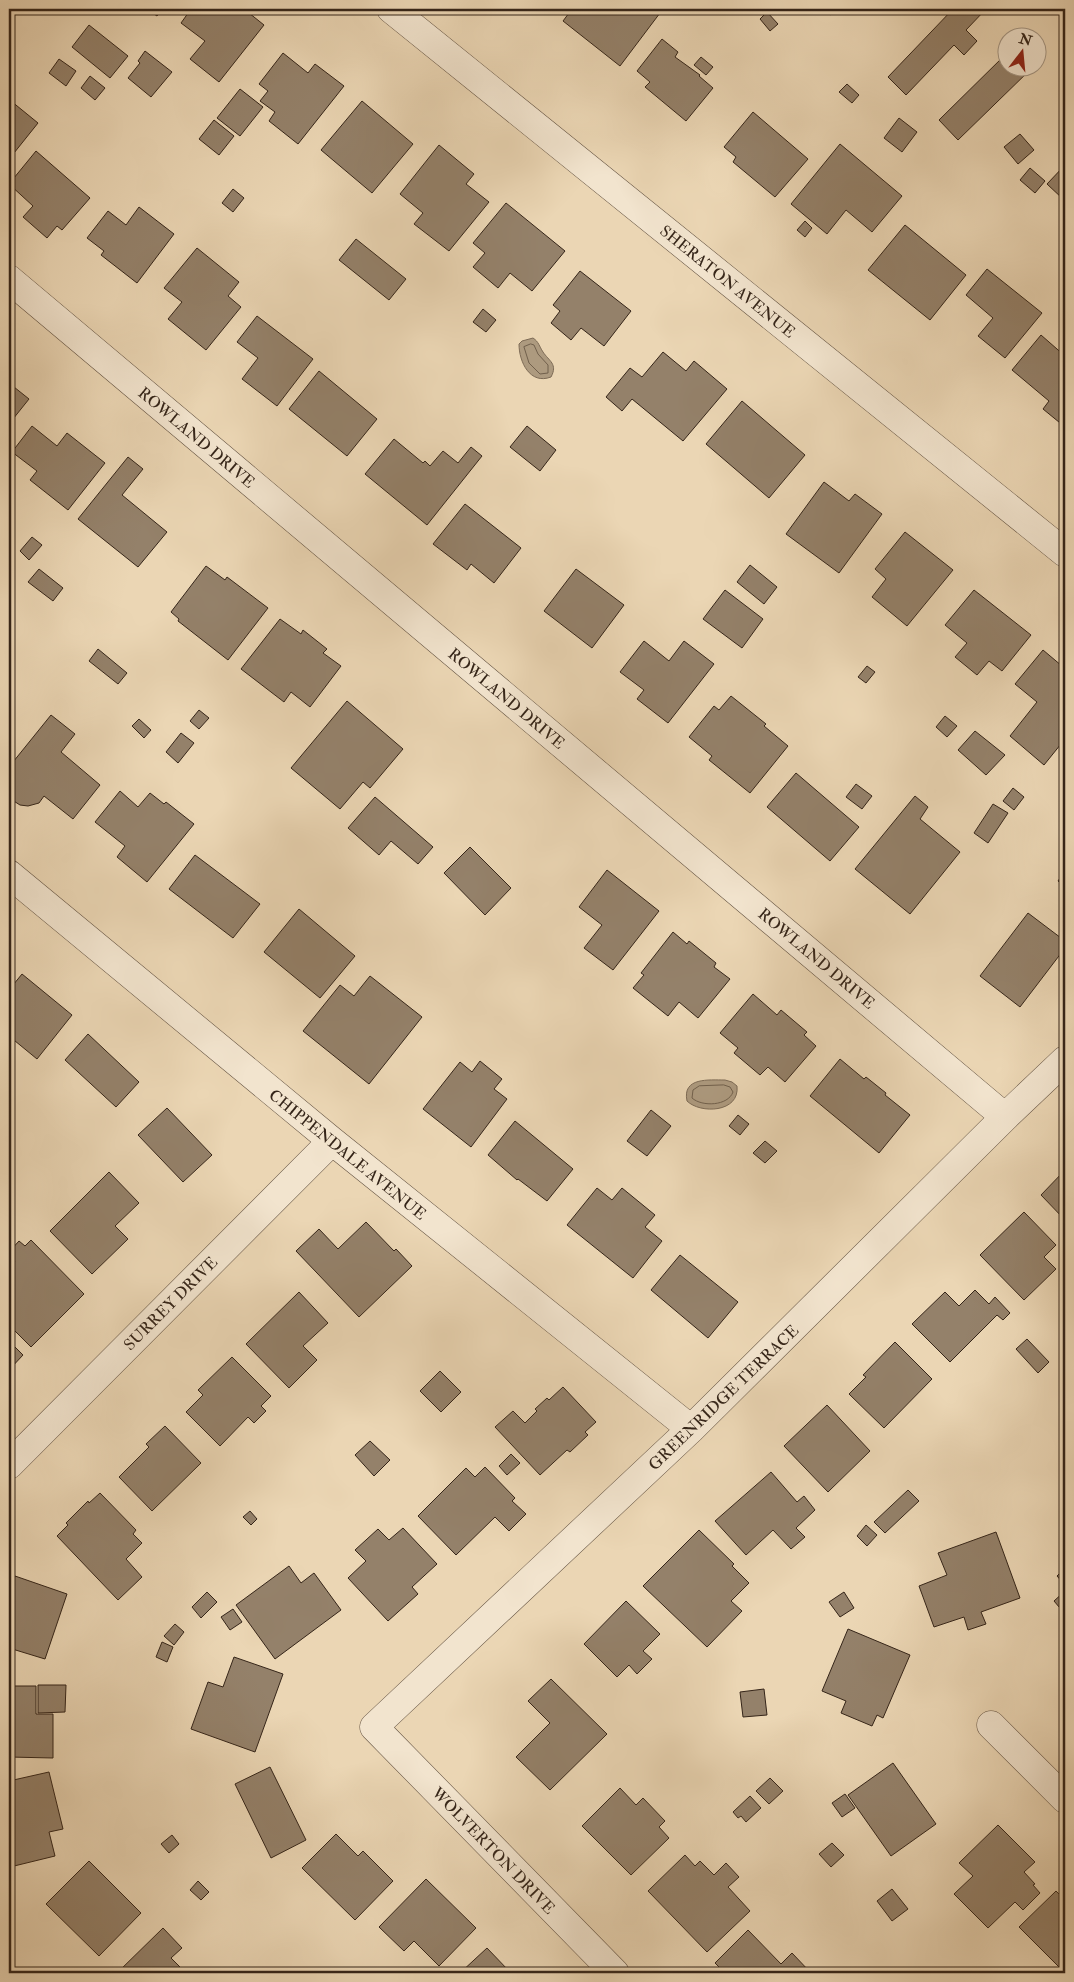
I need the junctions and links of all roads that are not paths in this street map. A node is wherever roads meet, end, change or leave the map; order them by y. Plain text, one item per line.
1 (391, 9) edge
2 (9, 279) edge
3 (1065, 553) edge
4 (9, 874) edge
5 (1065, 1060) edge
6 (1005, 1117) junction
7 (332, 1142) junction
8 (691, 1429) junction
9 (9, 1465) edge
10 (991, 1725) dead end
11 (374, 1728) joint
12 (1065, 1799) edge
13 (615, 1973) edge

1 - 3 street, SHERATON AVENUE
2 - 6 street, ROWLAND DRIVE
4 - 7 street, CHIPPENDALE AVENUE
5 - 6 street, GREENRIDGE TERRACE
6 - 8 street, GREENRIDGE TERRACE
7 - 8 street, CHIPPENDALE AVENUE
7 - 9 street, SURREY DRIVE
8 - 11 street, GREENRIDGE TERRACE
10 - 12 street
11 - 13 street, WOLVERTON DRIVE

